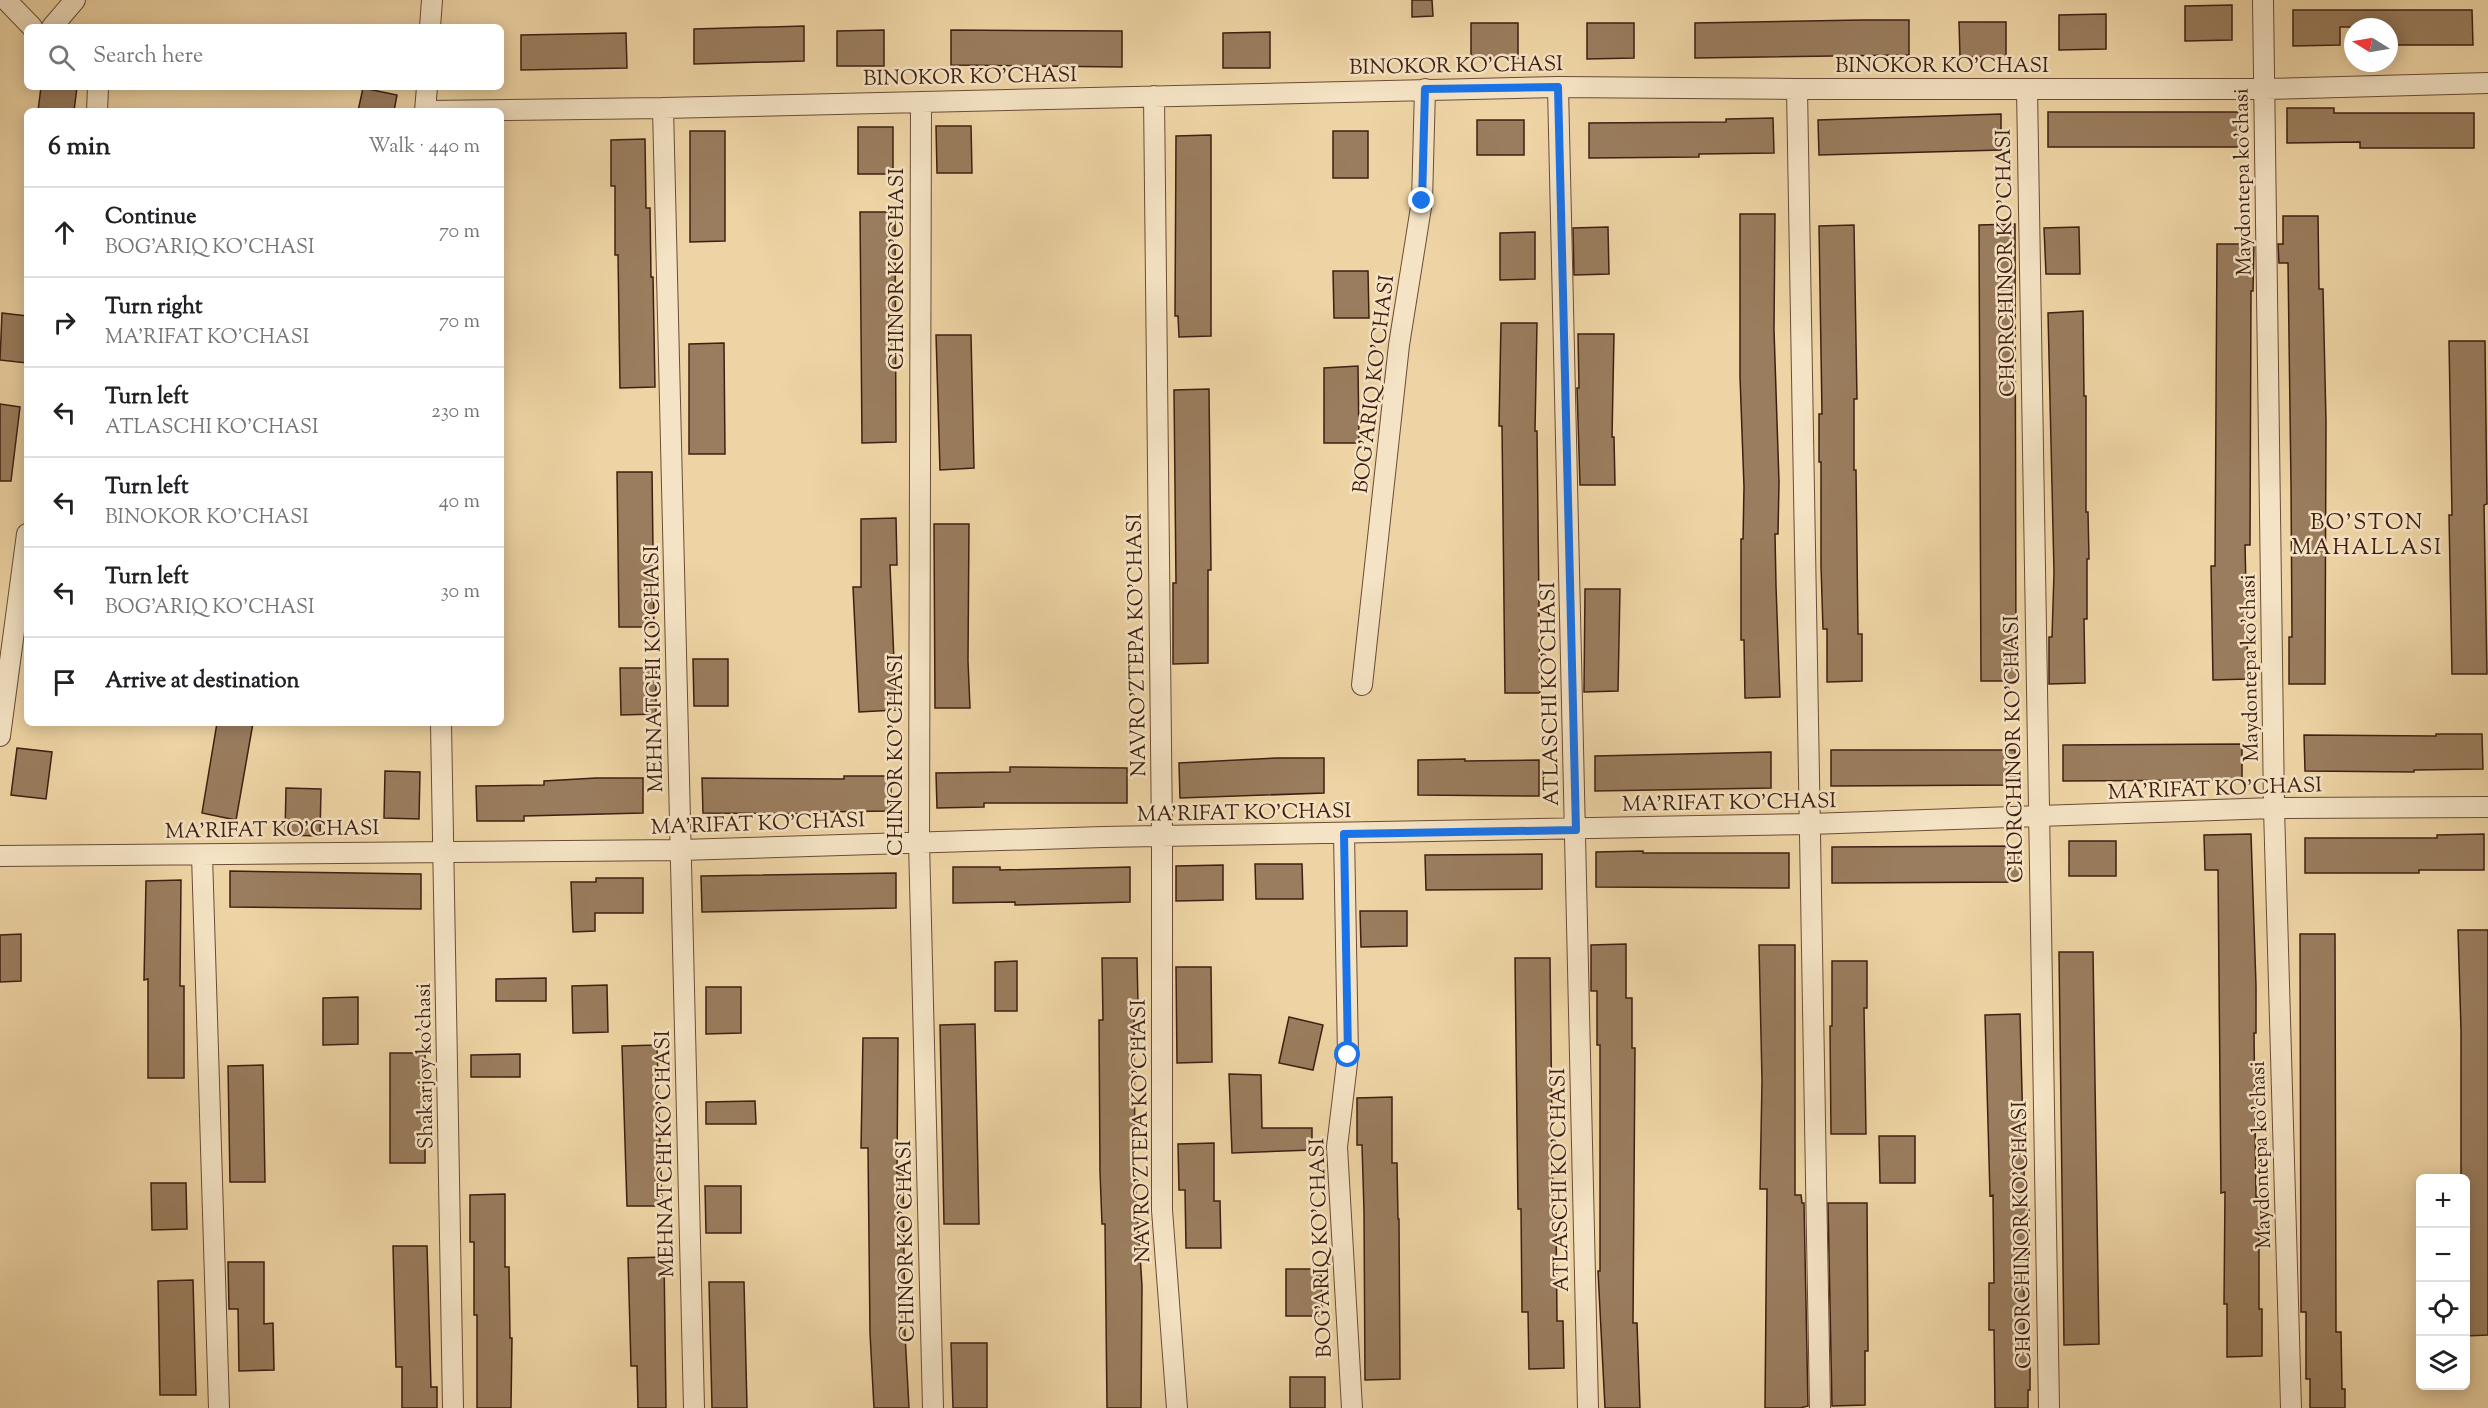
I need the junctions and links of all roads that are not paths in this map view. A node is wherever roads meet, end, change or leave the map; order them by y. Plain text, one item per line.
1 (6, 0) edge
2 (75, 0) edge
3 (432, 0) edge
4 (2263, 0) edge
5 (29, 24) edge
6 (55, 24) edge
7 (430, 24) edge
8 (2488, 82) edge
9 (1558, 87) junction
10 (1425, 89) junction
11 (1797, 89) junction
12 (2027, 89) junction
13 (2265, 89) junction
14 (98, 90) edge
15 (427, 90) edge
16 (1154, 96) junction
17 (921, 102) junction
18 (97, 108) edge
19 (425, 108) edge
20 (663, 108) junction
21 (504, 110) edge
22 (24, 556) edge
23 (1362, 685) dead end
24 (441, 726) edge
25 (0, 736) edge
26 (2488, 807) edge
27 (2274, 808) junction
28 (2038, 818) junction
29 (1810, 824) junction
30 (1576, 830) junction
31 (1344, 834) junction
32 (1162, 836) junction
33 (919, 842) junction
34 (681, 850) junction
35 (444, 852) junction
36 (202, 855) junction
37 (0, 856) edge
38 (219, 1408) edge
39 (453, 1408) edge
40 (694, 1408) edge
41 (933, 1408) edge
42 (1177, 1408) edge
43 (1352, 1408) edge
44 (1588, 1408) edge
45 (1820, 1408) edge
46 (2049, 1408) edge
47 (2291, 1408) edge

1 - 5 street
2 - 6 street
3 - 7 street
4 - 13 street, Maydontepa ko'chasi
8 - 13 street, BINOKOR KO'CHASI
9 - 10 street, BINOKOR KO'CHASI
9 - 11 street, BINOKOR KO'CHASI
9 - 30 street, ATLASCHI KO'CHASI
10 - 16 street, BINOKOR KO'CHASI
10 - 23 street, BOG'ARIQ KO'CHASI
11 - 12 street, BINOKOR KO'CHASI
11 - 29 street
12 - 13 street, BINOKOR KO'CHASI
12 - 28 street, CHORCHINOR KO'CHASI
13 - 27 street, Maydontepa ko'chasi
14 - 18 street
15 - 19 street
16 - 17 street, BINOKOR KO'CHASI
16 - 32 street, NAVRO'ZTEPA KO'CHASI
17 - 20 street, BINOKOR KO'CHASI
17 - 33 street, CHINOR KO'CHASI
20 - 21 street, BINOKOR KO'CHASI
20 - 34 street, MEHNATCHI KO'CHASI
22 - 25 street
24 - 35 street, Shakarjoy ko'chasi
26 - 27 street, MA'RIFAT KO'CHASI
27 - 28 street, MA'RIFAT KO'CHASI
27 - 47 street, Maydontepa ko'chasi
28 - 29 street, MA'RIFAT KO'CHASI
28 - 46 street, CHORCHINOR KO'CHASI
29 - 30 street, MA'RIFAT KO'CHASI
29 - 45 street
30 - 31 street, MA'RIFAT KO'CHASI
30 - 44 street, ATLASCHI KO'CHASI
31 - 32 street, MA'RIFAT KO'CHASI
31 - 43 street, BOG'ARIQ KO'CHASI
32 - 33 street, MA'RIFAT KO'CHASI
32 - 42 street, NAVRO'ZTEPA KO'CHASI
33 - 34 street, MA'RIFAT KO'CHASI
33 - 41 street, CHINOR KO'CHASI
34 - 35 street, MA'RIFAT KO'CHASI
34 - 40 street, MEHNATCHI KO'CHASI
35 - 36 street, MA'RIFAT KO'CHASI
35 - 39 street, Shakarjoy ko'chasi
36 - 37 street, MA'RIFAT KO'CHASI
36 - 38 street

